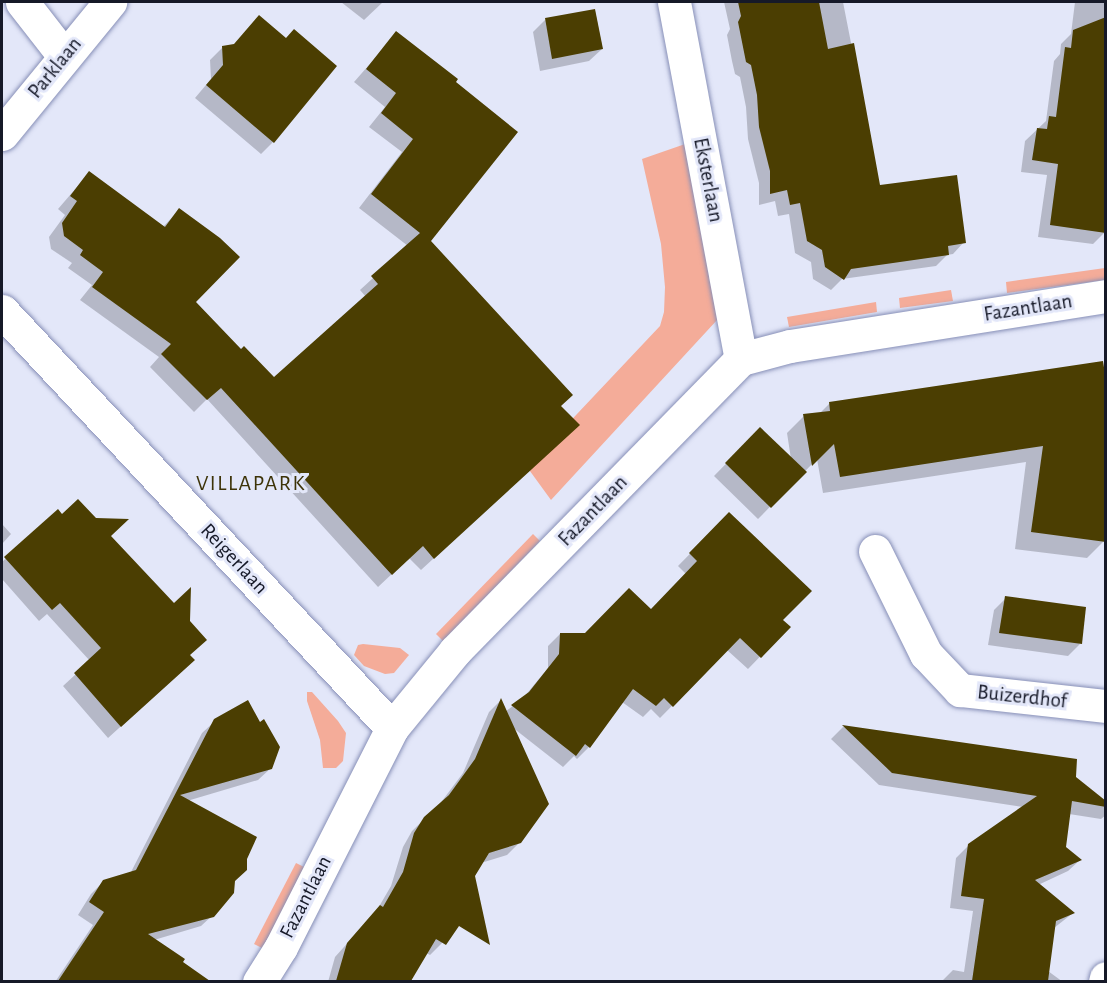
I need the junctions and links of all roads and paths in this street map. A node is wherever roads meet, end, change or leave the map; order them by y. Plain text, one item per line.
1 (22, 2) edge
2 (110, 2) edge
3 (675, 2) edge
4 (64, 56) junction
5 (2, 134) edge
6 (1106, 296) edge
7 (2, 311) edge
8 (741, 359) junction
9 (875, 551) dead end
10 (1106, 706) edge
11 (392, 728) junction
12 (259, 981) edge

1 - 4 street
2 - 4 street, Parklaan
3 - 8 street, Eksterlaan
4 - 5 street, Parklaan
6 - 8 street, Fazantlaan
7 - 11 street, Reigerlaan
8 - 11 street, Fazantlaan
9 - 10 street, Buizerdhof
11 - 12 street, Fazantlaan

